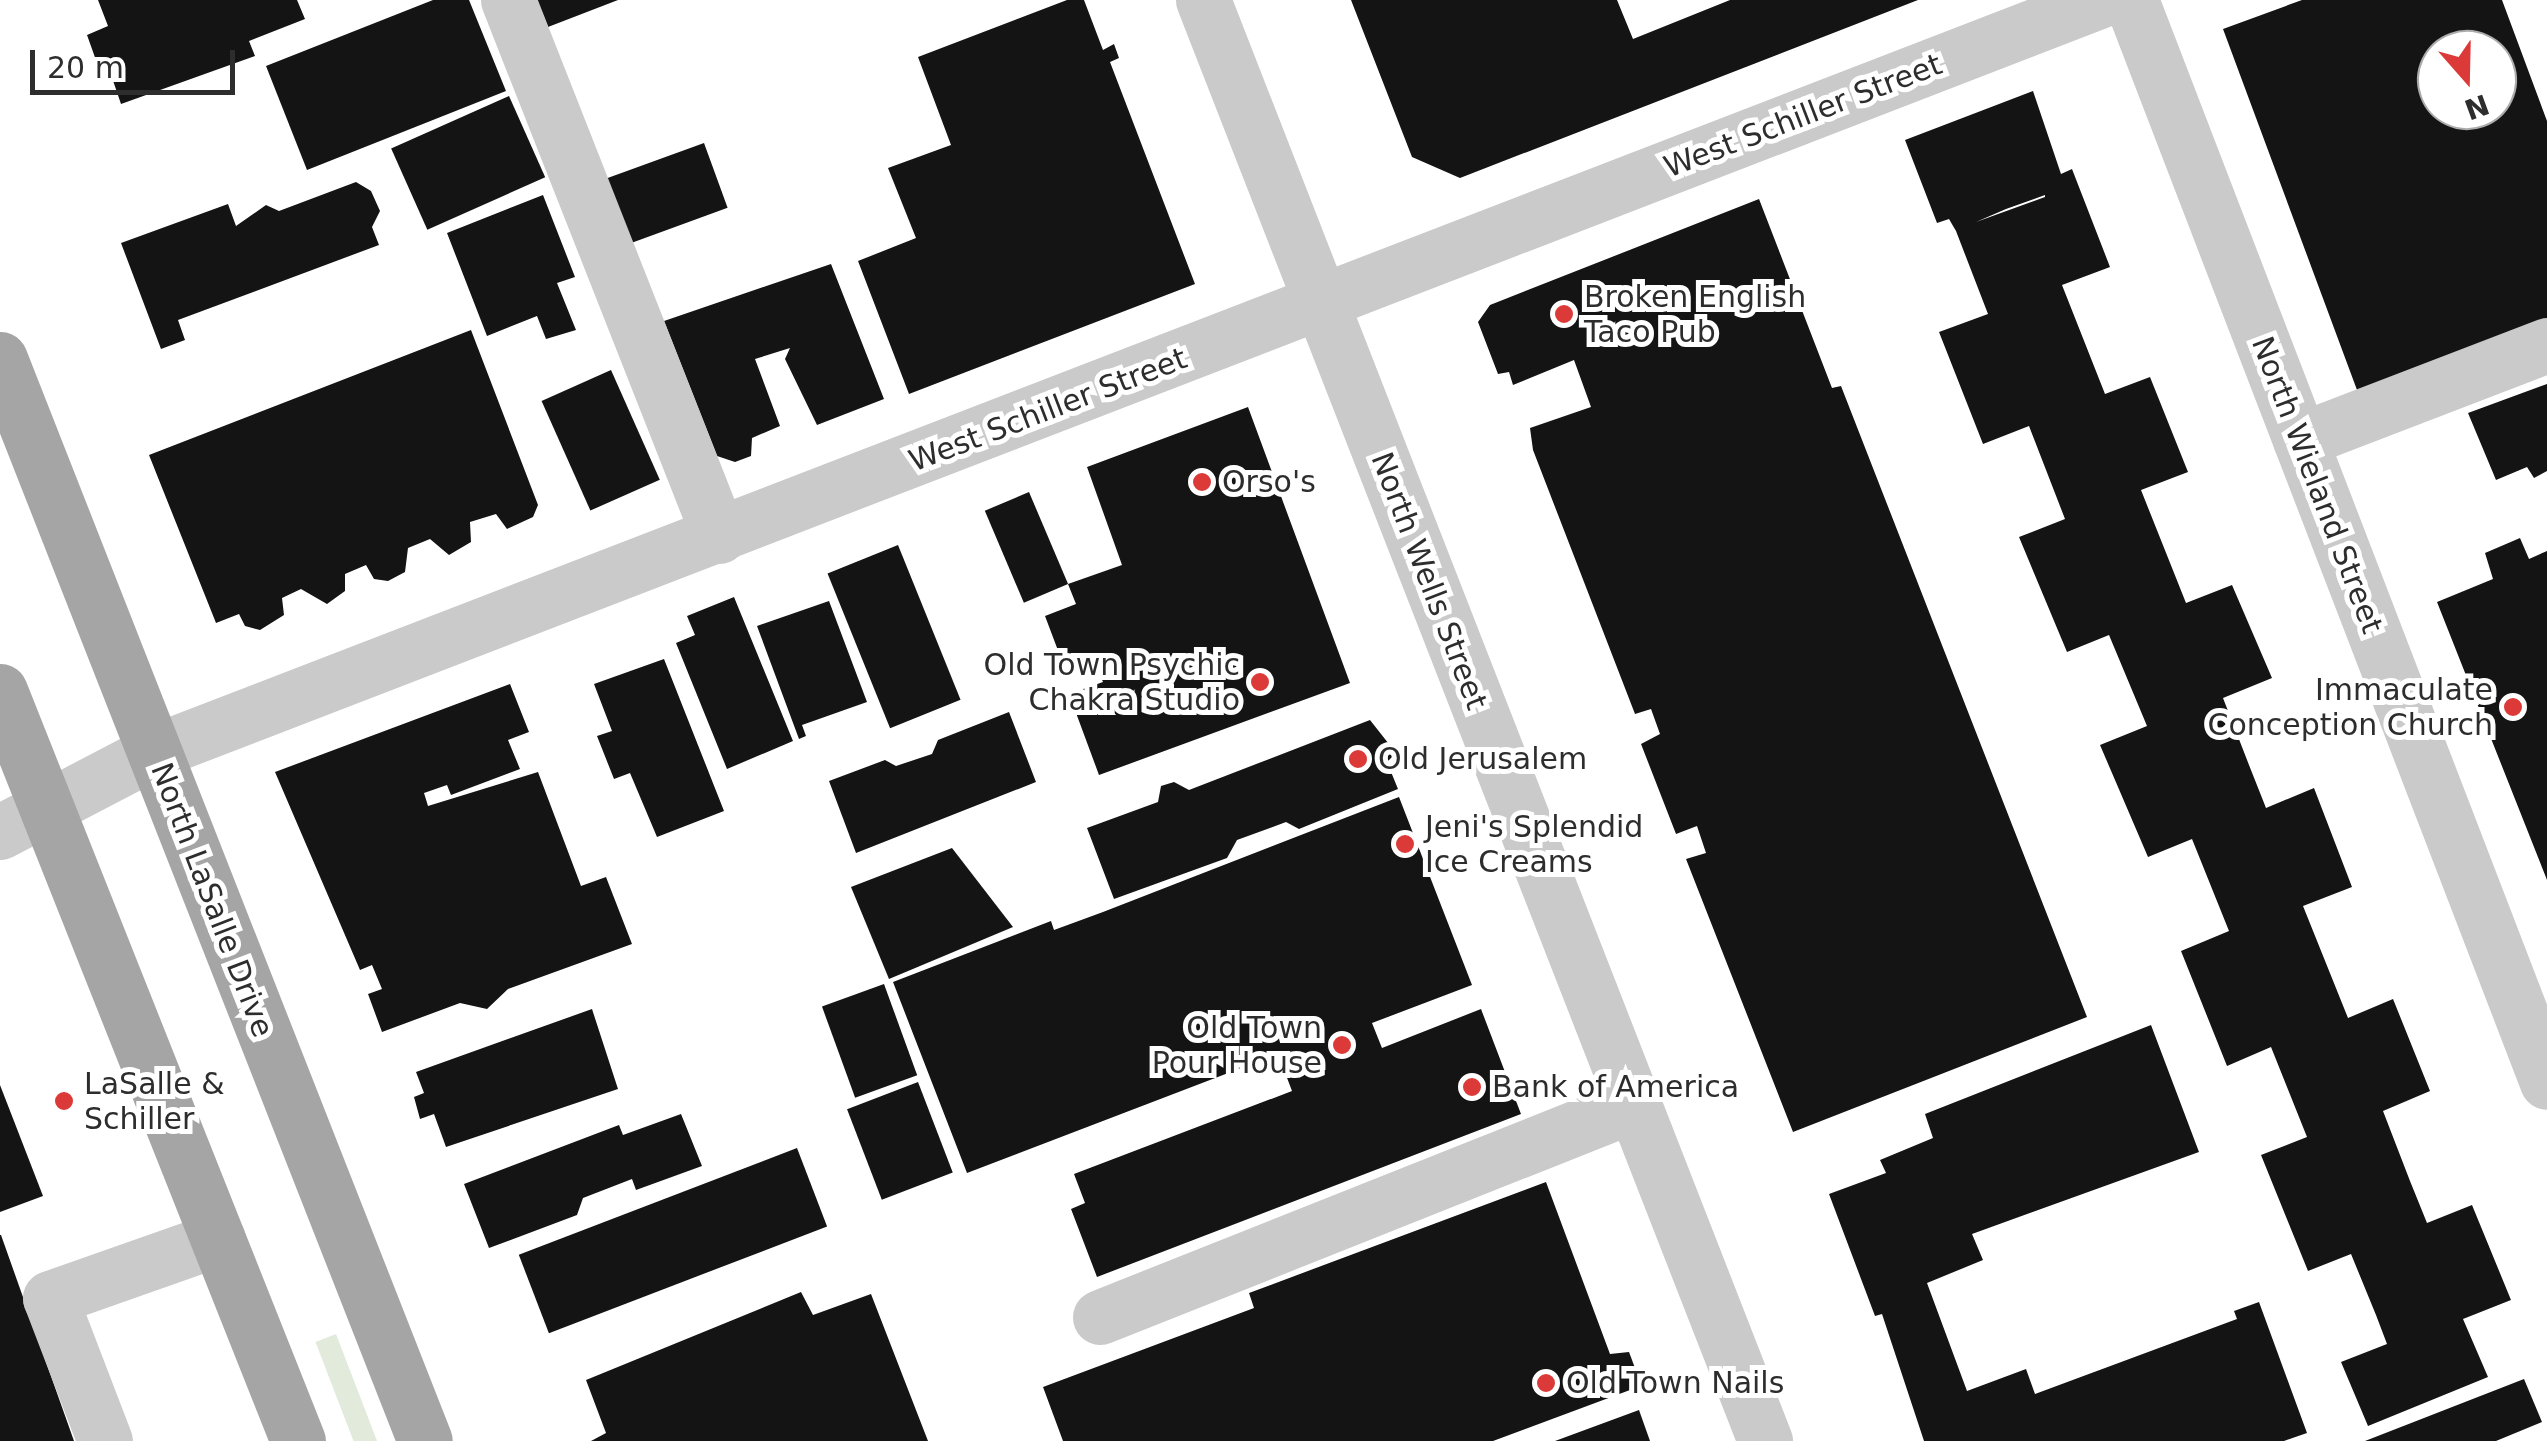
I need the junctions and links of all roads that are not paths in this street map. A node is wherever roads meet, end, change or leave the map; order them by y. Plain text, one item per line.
1 (508, 0) edge
2 (1203, 0) edge
3 (2102, 0) edge
4 (2131, 0) edge
5 (1322, 304) junction
6 (2547, 345) edge
7 (0, 359) edge
8 (2300, 440) junction
9 (719, 536) junction
10 (0, 691) edge
11 (154, 752) junction
12 (23, 820) edge
13 (2547, 1082) edge
14 (1634, 1105) junction
15 (218, 1239) junction
16 (1100, 1317) dead end
17 (105, 1441) edge
18 (298, 1441) edge
19 (425, 1441) edge
20 (1764, 1441) edge

1 - 9 street
2 - 5 street, North Wells Street
3 - 5 street, West Schiller Street
4 - 8 street, North Wieland Street
5 - 9 street, West Schiller Street
5 - 14 street, North Wells Street
6 - 8 street
7 - 11 main road, North LaSalle Drive
8 - 13 street, North Wieland Street
9 - 11 street, West Schiller Street
10 - 12 main road
11 - 12 street, West Schiller Street
11 - 19 main road, North LaSalle Drive
12 - 15 main road
14 - 16 street
14 - 20 street, North Wells Street
15 - 17 street
15 - 18 main road

